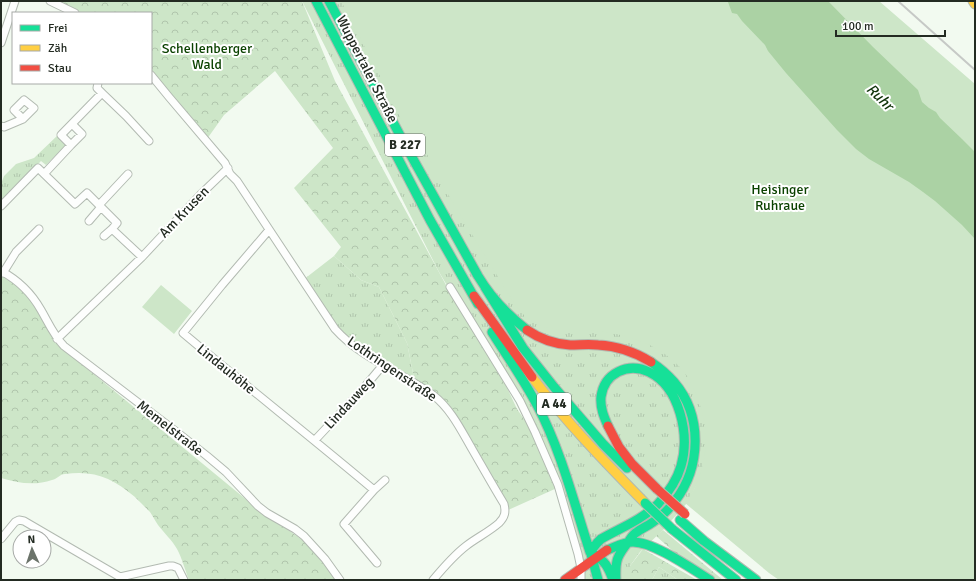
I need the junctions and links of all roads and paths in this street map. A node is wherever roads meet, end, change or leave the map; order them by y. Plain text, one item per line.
1 (15, 1) edge
2 (50, 1) edge
3 (316, 1) edge
4 (329, 1) edge
5 (973, 1) edge
6 (975, 4) edge
7 (73, 12) edge
8 (1, 43) edge
9 (152, 76) edge
10 (98, 84) edge
11 (102, 93) junction
12 (23, 119) dead end
13 (72, 124) junction
14 (1, 126) edge
15 (149, 141) dead end
16 (71, 145) junction
17 (228, 168) junction
18 (44, 174) junction
19 (128, 174) dead end
20 (1, 206) edge
21 (100, 206) junction
22 (89, 221) dead end
23 (39, 229) dead end
24 (112, 229) junction
25 (269, 230) junction
26 (104, 236) dead end
27 (142, 257) junction
28 (2, 272) edge
29 (450, 287) dead end
30 (485, 287) junction
31 (474, 296) junction
32 (57, 339) junction
33 (383, 365) junction
34 (314, 440) junction
35 (385, 480) dead end
36 (374, 490) junction
37 (655, 492) junction
38 (634, 533) junction
39 (1, 539) edge
40 (626, 544) junction
41 (607, 550) junction
42 (593, 556) junction
43 (376, 563) dead end
44 (581, 568) junction
45 (119, 578) edge
46 (184, 580) edge
47 (340, 580) edge
48 (433, 580) edge
49 (565, 580) edge
50 (581, 580) edge
51 (598, 580) edge
52 (615, 580) edge
53 (710, 580) edge
54 (736, 580) edge
55 (756, 580) edge

1 - 8 street
2 - 7 street
3 - 31 main road, Wuppertaler Straße / B 227
4 - 30 main road, Wuppertaler Straße / B 227
5 - 6 main road
9 - 17 street, Lothringenstraße
10 - 11 street
11 - 13 street
11 - 15 street
12 - 14 street
13 - 16 street
13 - 16 street
16 - 18 street
17 - 25 street, Lothringenstraße
17 - 27 street, Am Krusen
18 - 20 street
18 - 21 street
19 - 21 street
21 - 22 street
21 - 24 street
23 - 28 street, Memelstraße
24 - 26 street
24 - 27 street
25 - 33 street, Lothringenstraße
25 - 34 street, Lindauhöhe
27 - 32 street, Am Krusen
28 - 32 street, Memelstraße
29 - 44 street
30 - 37 main road, A 44
30 - 38 main road
31 - 42 main road
31 - 54 main road, A 44, bridge
32 - 47 street, Memelstraße
33 - 34 street, Lindauweg
33 - 48 street, Lothringenstraße
34 - 36 street, Lindauhöhe
35 - 36 street
36 - 43 street
37 - 42 main road
37 - 55 main road, A 44
38 - 40 main road
38 - 41 main road
39 - 45 street
40 - 41 main road
40 - 52 main road
40 - 53 main road
41 - 42 main road
42 - 44 main road
42 - 51 main road
42 - 52 main road
44 - 49 main road
44 - 50 street
45 - 46 street

